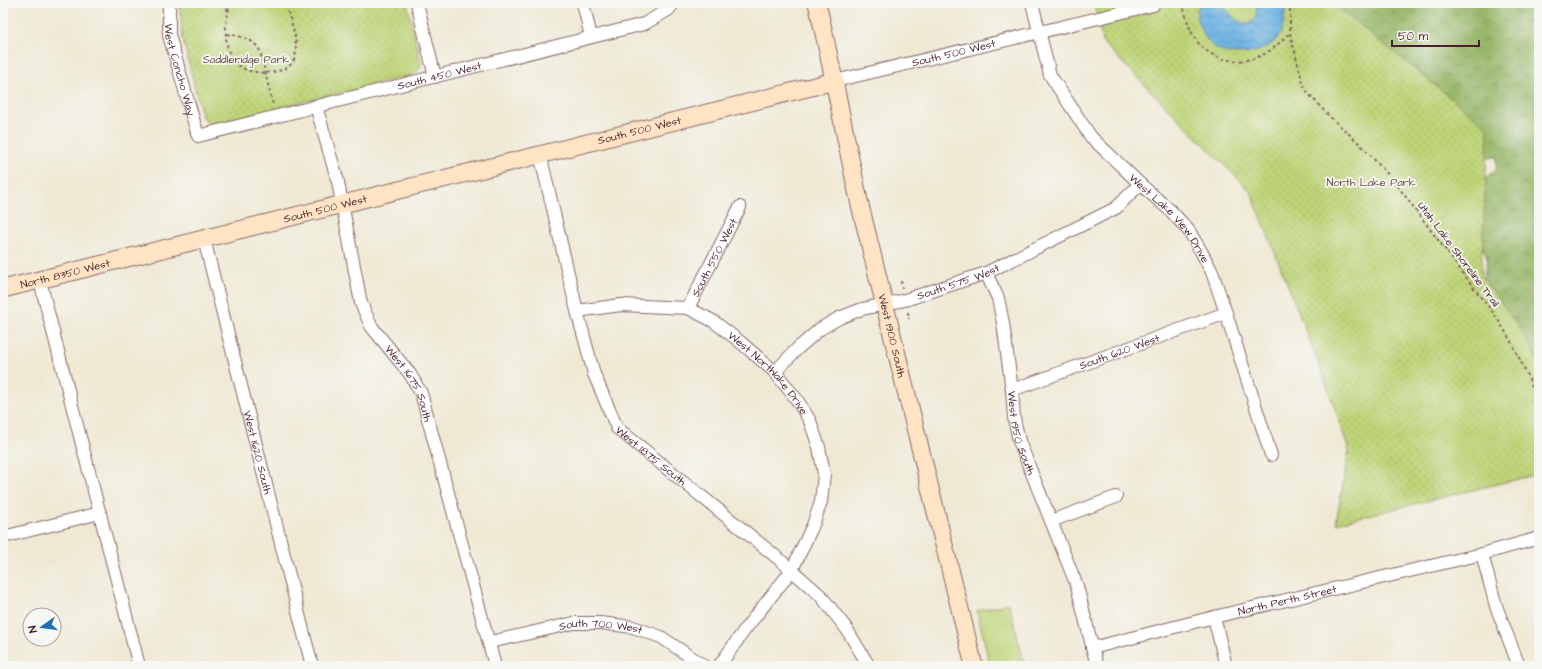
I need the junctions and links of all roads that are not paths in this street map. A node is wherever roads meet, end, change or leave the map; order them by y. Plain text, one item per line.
1 (169, 3) edge
2 (417, 3) edge
3 (583, 3) edge
4 (674, 3) edge
5 (817, 3) edge
6 (1032, 3) edge
7 (1153, 5) dead end
8 (1039, 33) junction
9 (591, 37) junction
10 (435, 77) junction
11 (835, 81) junction
12 (316, 106) junction
13 (198, 136) joint
14 (540, 154) junction
15 (1140, 184) junction
16 (343, 204) junction
17 (740, 207) dead end
18 (204, 239) junction
19 (127, 259) joint
20 (986, 273) junction
21 (40, 281) junction
22 (3, 289) edge
23 (886, 305) junction
24 (688, 308) junction
25 (576, 311) junction
26 (1226, 313) junction
27 (775, 372) junction
28 (1012, 390) junction
29 (1271, 455) dead end
30 (1116, 497) dead end
31 (100, 513) junction
32 (1051, 521) junction
33 (3, 537) edge
34 (1539, 538) edge
35 (1482, 554) junction
36 (792, 570) junction
37 (1214, 618) junction
38 (490, 642) junction
39 (1092, 648) junction
40 (139, 666) edge
41 (312, 666) edge
42 (495, 666) edge
43 (704, 666) edge
44 (719, 666) edge
45 (869, 666) edge
46 (974, 666) edge
47 (1097, 666) edge
48 (1226, 666) edge
49 (1519, 666) edge

1 - 13 street, West Concho Way
2 - 10 street
3 - 9 street
4 - 9 street, South 450 West
5 - 11 street, West 1900 South
6 - 8 street, West Lake View Drive
7 - 8 street, South 500 West
8 - 11 street, South 500 West
8 - 15 street, West Lake View Drive
9 - 10 street, South 450 West
10 - 12 street, South 450 West
11 - 14 street, South 500 West
11 - 23 street, West 1900 South
12 - 13 street, South 450 West
12 - 16 street, West 1675 South
14 - 16 street, South 500 West
14 - 25 street, West 1875 South
15 - 20 street, South 575 West
15 - 26 street, West Lake View Drive
16 - 18 street, South 500 West
16 - 38 street, West 1675 South
17 - 24 street, South 550 West
18 - 19 street, South 500 West
18 - 41 street, West 1620 South
19 - 21 street, North 8350 West
20 - 23 street, South 575 West
20 - 28 street, West 1950 South
21 - 22 street, North 8350 West
21 - 31 street
23 - 27 street, South 575 West
23 - 46 street, West 1900 South
24 - 25 street, West Northlake Drive
24 - 27 street, West Northlake Drive
25 - 36 street, West 1875 South
26 - 28 street, South 620 West
26 - 29 street, West Lake View Drive
27 - 36 street, West Northlake Drive
28 - 32 street, West 1950 South
30 - 32 street
31 - 33 street
31 - 40 street
32 - 39 street, West 1950 South
34 - 35 street, North Perth Street
35 - 37 street, North Perth Street
35 - 49 street
36 - 44 street
36 - 45 street, West 1875 South
37 - 39 street, North Perth Street
37 - 48 street
38 - 42 street, West 1675 South
38 - 43 street, South 700 West
39 - 47 street, West 1950 South

